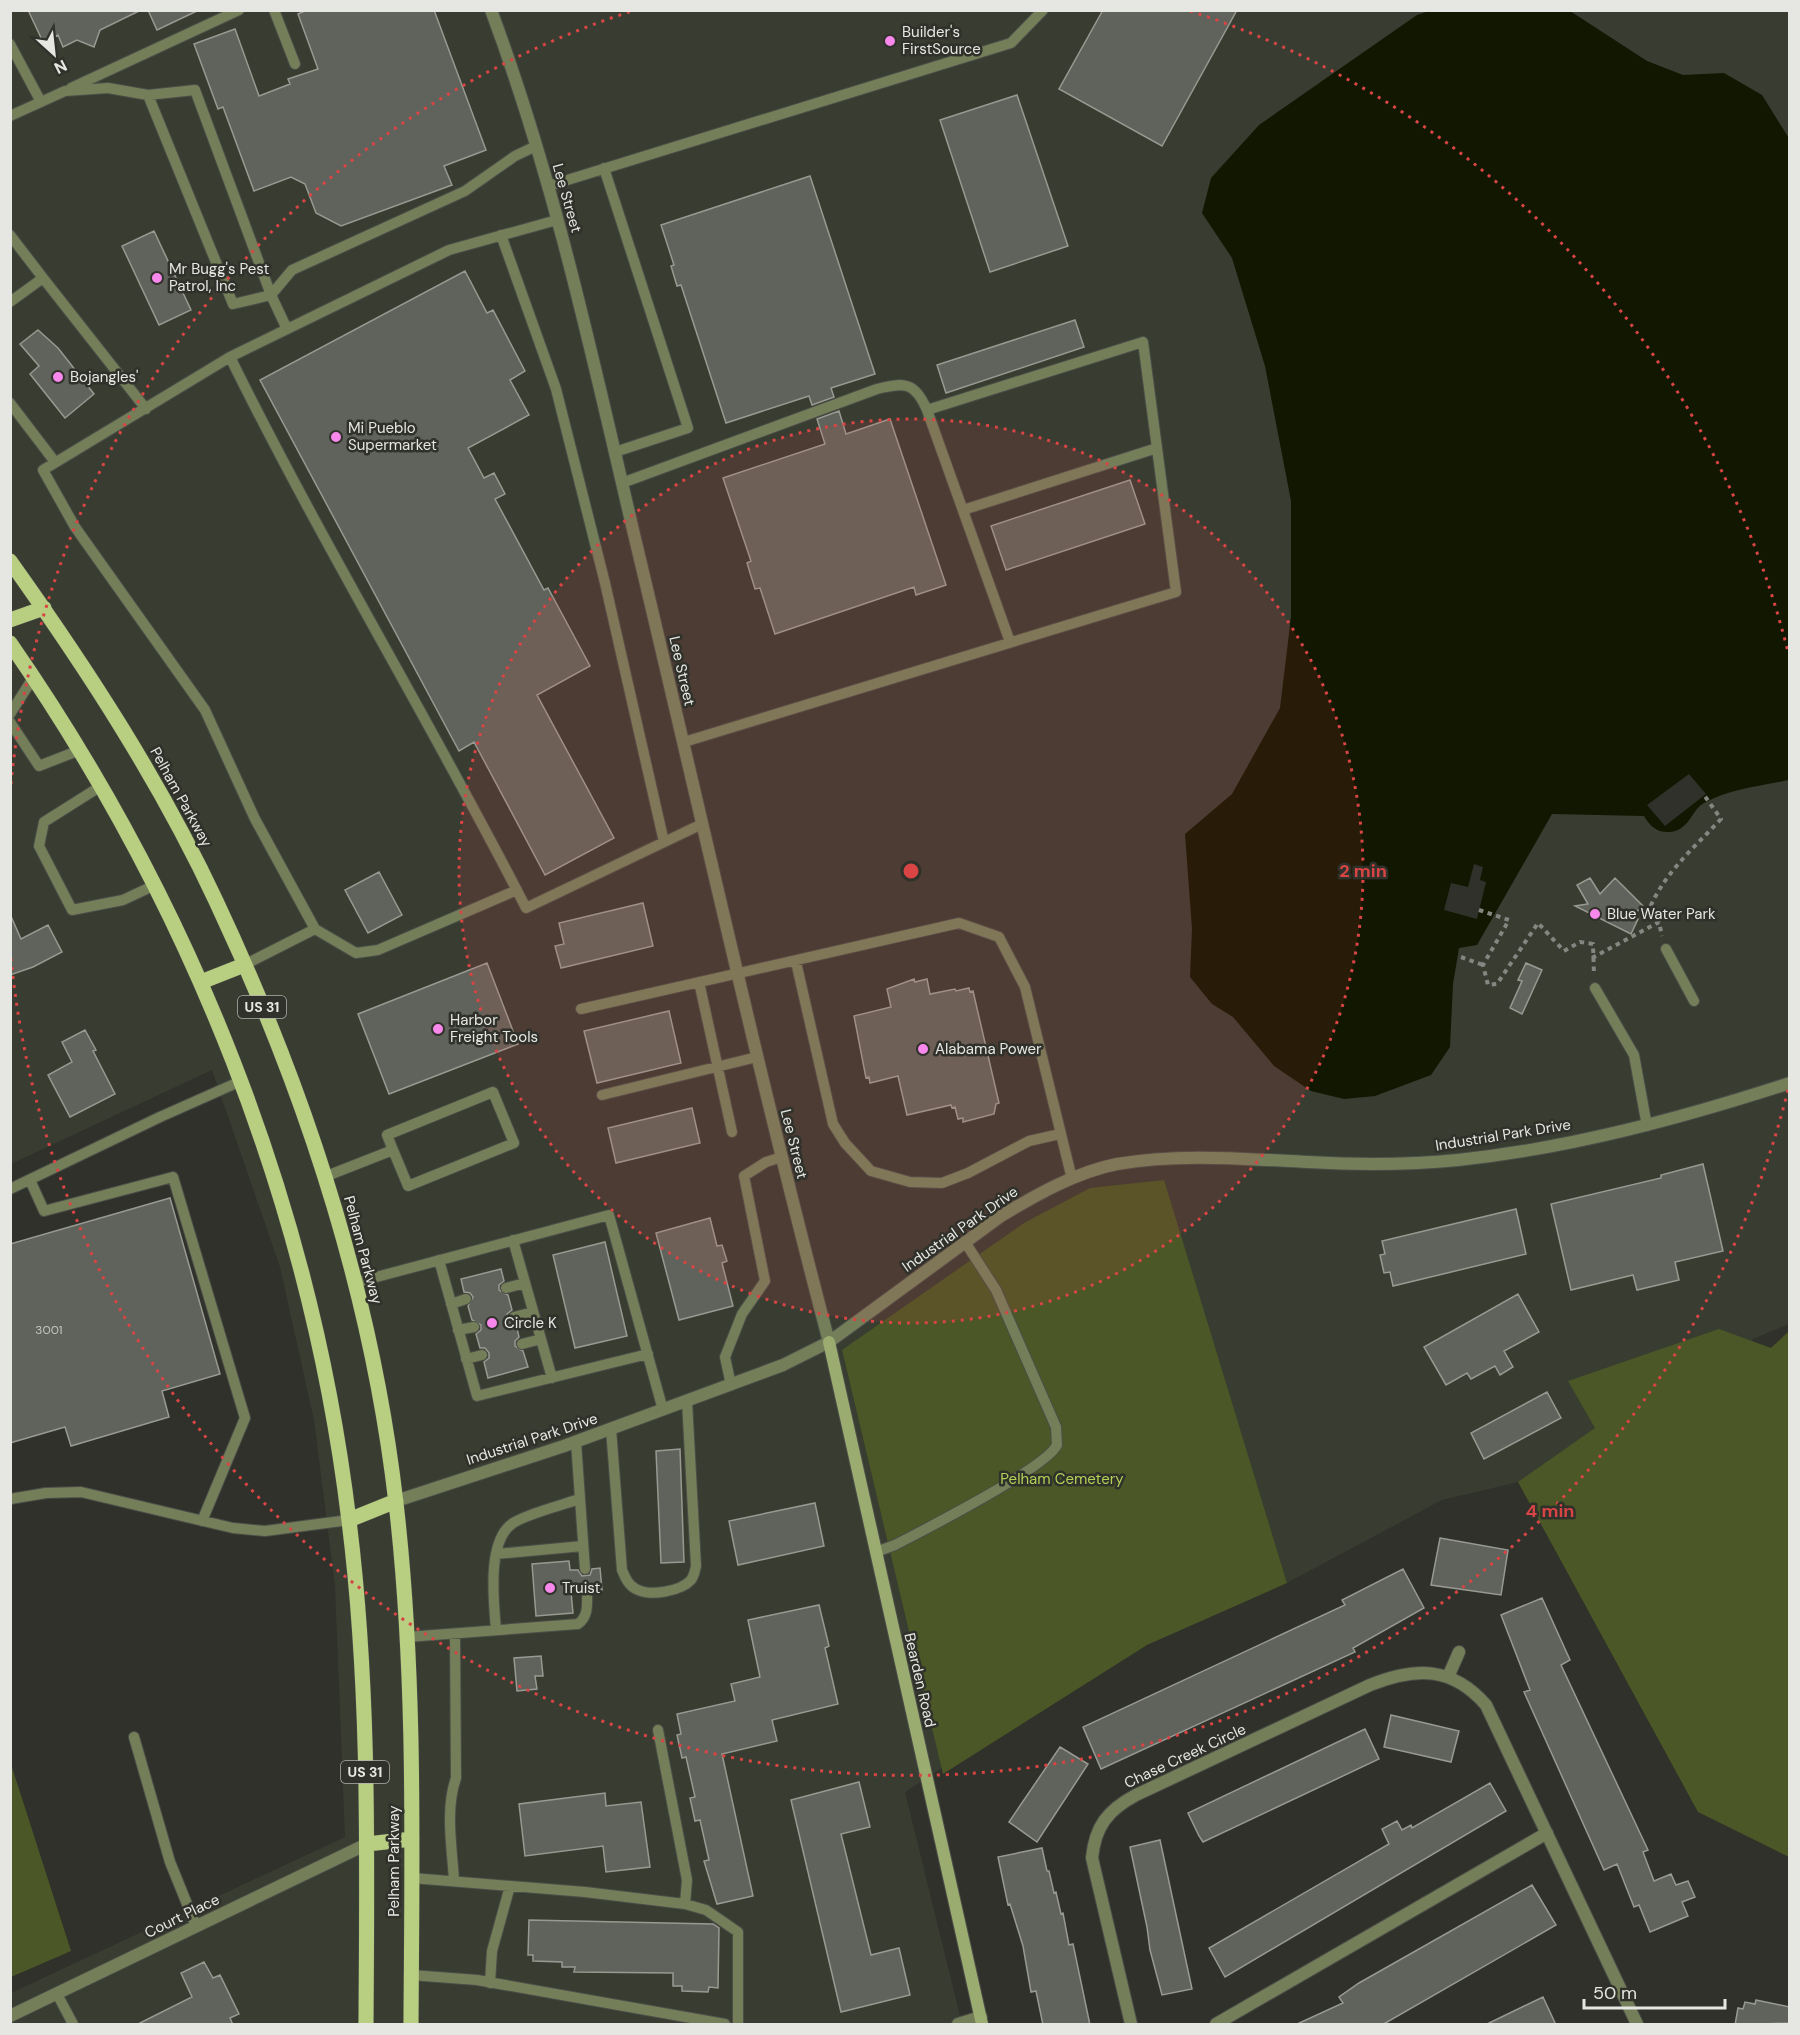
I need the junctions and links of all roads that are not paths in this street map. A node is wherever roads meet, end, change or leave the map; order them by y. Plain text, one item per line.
1 (239, 10) edge
2 (274, 10) edge
3 (490, 10) edge
4 (1043, 10) edge
5 (10, 44) edge
6 (295, 64) dead end
7 (65, 91) junction
8 (148, 95) junction
9 (41, 102) junction
10 (10, 116) edge
11 (536, 146) junction
12 (604, 168) junction
13 (548, 186) junction
14 (558, 220) junction
15 (10, 235) edge
16 (501, 236) junction
17 (43, 278) junction
18 (271, 295) junction
19 (10, 302) edge
20 (287, 329) junction
21 (230, 357) junction
22 (10, 403) edge
23 (146, 409) junction
24 (927, 410) junction
25 (1156, 448) junction
26 (615, 452) junction
27 (55, 462) junction
28 (622, 483) junction
29 (963, 510) junction
30 (10, 561) edge
31 (44, 608) junction
32 (10, 620) edge
33 (1010, 642) junction
34 (10, 643) edge
35 (33, 678) junction
36 (10, 714) edge
37 (10, 722) edge
38 (684, 742) junction
39 (80, 750) junction
40 (101, 786) junction
41 (702, 824) junction
42 (664, 842) junction
43 (155, 885) junction
44 (517, 890) junction
45 (315, 930) junction
46 (1666, 949) road end
47 (796, 962) junction
48 (244, 965) junction
49 (736, 974) junction
50 (201, 982) junction
51 (699, 982) junction
52 (1595, 988) road end
53 (1694, 1001) dead end
54 (581, 1009) dead end
55 (757, 1057) junction
56 (717, 1066) junction
57 (241, 1081) junction
58 (1790, 1083) edge
59 (602, 1095) dead end
60 (1647, 1126) junction
61 (732, 1132) dead end
62 (1060, 1134) junction
63 (393, 1150) junction
64 (782, 1157) junction
65 (324, 1177) junction
66 (1072, 1179) junction
67 (30, 1180) junction
68 (10, 1190) edge
69 (513, 1240) junction
70 (965, 1242) junction
71 (439, 1260) junction
72 (354, 1283) junction
73 (525, 1283) junction
74 (506, 1288) dead end
75 (466, 1299) dead end
76 (451, 1304) junction
77 (533, 1312) junction
78 (514, 1317) dead end
79 (474, 1326) dead end
80 (458, 1330) junction
81 (541, 1339) junction
82 (829, 1342) junction
83 (522, 1344) dead end
84 (648, 1354) junction
85 (482, 1355) dead end
86 (466, 1359) junction
87 (552, 1378) junction
88 (731, 1385) junction
89 (687, 1401) junction
90 (663, 1410) junction
91 (611, 1429) junction
92 (576, 1442) junction
93 (10, 1499) edge
94 (579, 1499) junction
95 (396, 1501) junction
96 (349, 1520) junction
97 (202, 1521) junction
98 (583, 1546) junction
99 (876, 1552) junction
100 (496, 1554) junction
101 (585, 1569) dead end
102 (587, 1591) dead end
103 (496, 1630) junction
104 (455, 1634) junction
105 (407, 1637) junction
106 (1459, 1652) dead end
107 (1448, 1677) junction
108 (658, 1730) dead end
109 (134, 1737) dead end
110 (1547, 1833) junction
111 (412, 1839) junction
112 (367, 1844) junction
113 (412, 1878) junction
114 (454, 1880) junction
115 (510, 1886) junction
116 (685, 1904) junction
117 (196, 1926) junction
118 (411, 1975) junction
119 (490, 1983) junction
120 (57, 1994) junction
121 (10, 2016) edge
122 (981, 2021) edge
123 (73, 2025) edge
124 (366, 2025) edge
125 (411, 2025) edge
126 (725, 2025) edge
127 (738, 2025) edge
128 (958, 2025) edge
129 (1131, 2025) edge
130 (1216, 2025) edge
131 (1637, 2025) edge

1 - 7 lane
2 - 6 lane
3 - 11 street, Lee Street
4 - 12 lane
5 - 9 lane
7 - 8 lane
7 - 9 lane
8 - 18 lane
8 - 18 lane
9 - 10 lane
11 - 13 street, Lee Street
11 - 18 lane
12 - 13 lane
12 - 26 lane
13 - 14 street, Lee Street
14 - 16 lane
14 - 26 street, Lee Street
15 - 17 lane
16 - 20 lane
16 - 42 lane
17 - 19 lane
17 - 23 lane
18 - 20 lane
20 - 21 lane
21 - 23 lane
21 - 44 lane
22 - 27 lane
23 - 27 lane
24 - 25 lane
24 - 28 lane
24 - 29 lane
25 - 29 lane
25 - 33 lane
26 - 28 street, Lee Street
27 - 45 lane
28 - 38 street, Lee Street
29 - 33 lane
30 - 31 main road, Pelham Parkway / US 31
31 - 32 main road
31 - 48 main road, Pelham Parkway / US 31
33 - 38 lane
34 - 35 main road, Pelham Parkway / US 31
35 - 36 lane
35 - 39 main road, Pelham Parkway / US 31
37 - 39 lane
38 - 41 street, Lee Street
39 - 40 main road, Pelham Parkway / US 31
40 - 43 main road, Pelham Parkway / US 31
40 - 43 lane
41 - 42 lane
41 - 49 street, Lee Street
42 - 44 lane
43 - 50 main road, Pelham Parkway / US 31
44 - 45 lane
45 - 48 lane
46 - 53 lane
47 - 49 lane
47 - 62 lane
47 - 62 lane
48 - 50 main road
48 - 65 main road, Pelham Parkway / US 31
49 - 51 lane
49 - 55 street, Lee Street
50 - 57 main road, Pelham Parkway / US 31
51 - 54 lane
51 - 56 lane
52 - 60 lane
55 - 56 lane
55 - 64 street, Lee Street
56 - 59 lane
56 - 61 lane
57 - 67 lane
57 - 96 main road, Pelham Parkway / US 31
58 - 60 street, Industrial Park Drive
60 - 66 street, Industrial Park Drive
62 - 66 lane
63 - 63 lane
63 - 65 lane
64 - 82 street, Lee Street
64 - 88 lane
65 - 72 main road, Pelham Parkway / US 31
66 - 70 street, Industrial Park Drive
67 - 68 lane
67 - 97 lane
69 - 71 lane
69 - 73 lane
69 - 84 lane
70 - 82 street, Industrial Park Drive
70 - 99 lane
71 - 72 lane
71 - 76 lane
72 - 95 main road, Pelham Parkway / US 31
73 - 74 lane
73 - 77 lane
75 - 76 lane
76 - 80 lane
77 - 78 lane
77 - 81 lane
79 - 80 lane
80 - 86 lane
81 - 83 lane
81 - 87 lane
82 - 88 street, Industrial Park Drive
82 - 99 street, Bearden Road
84 - 87 lane
84 - 90 lane
85 - 86 lane
86 - 87 lane
88 - 89 street, Industrial Park Drive
89 - 90 street, Industrial Park Drive
89 - 91 lane
90 - 91 street, Industrial Park Drive
91 - 92 street, Industrial Park Drive
92 - 94 lane
92 - 95 street, Industrial Park Drive
93 - 97 lane
94 - 98 lane
94 - 100 lane
95 - 96 main road
95 - 105 main road, Pelham Parkway / US 31
96 - 97 lane
96 - 112 main road, Pelham Parkway / US 31
98 - 100 lane
98 - 101 lane
99 - 122 street, Bearden Road
100 - 103 lane
102 - 103 lane
103 - 104 lane
104 - 105 lane
104 - 114 lane
105 - 111 main road, Pelham Parkway / US 31
106 - 107 street
107 - 110 street, Chase Creek Circle
107 - 129 street, Chase Creek Circle
108 - 116 lane
109 - 117 lane
110 - 130 street
110 - 131 street, Chase Creek Circle
111 - 112 main road
111 - 113 main road, Pelham Parkway / US 31
112 - 117 street, Court Place
112 - 124 main road, Pelham Parkway / US 31
113 - 114 lane
113 - 118 main road, Pelham Parkway / US 31
114 - 115 lane
115 - 116 lane
115 - 119 lane
116 - 127 lane
117 - 120 street, Court Place
118 - 119 lane
118 - 125 main road, Pelham Parkway / US 31
119 - 126 lane
120 - 121 street, Court Place
120 - 123 lane
122 - 128 street

